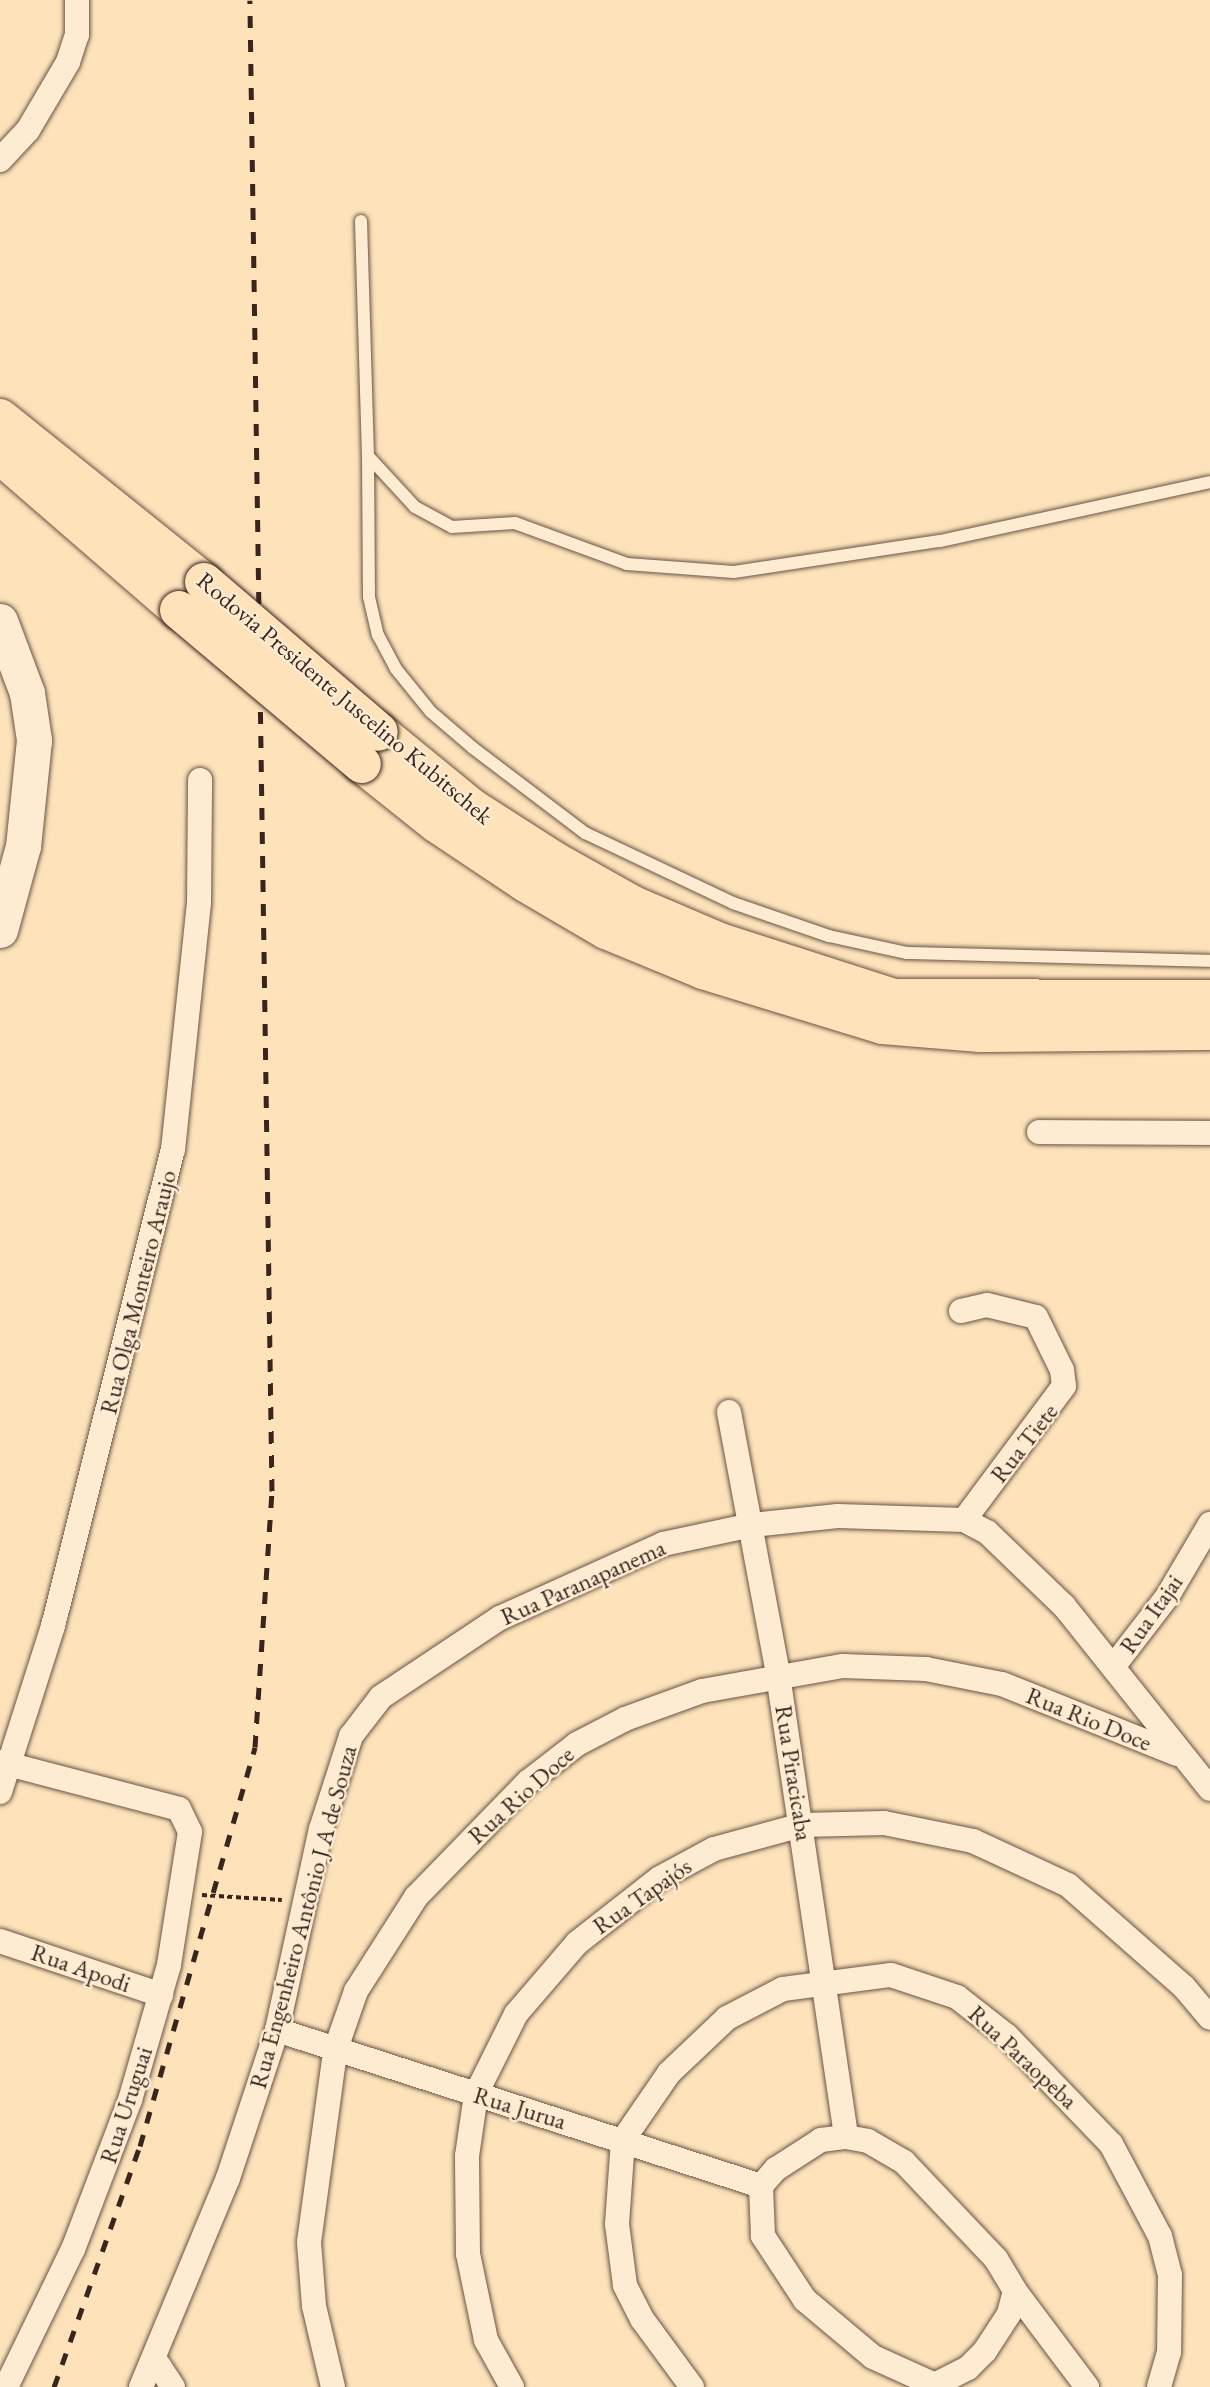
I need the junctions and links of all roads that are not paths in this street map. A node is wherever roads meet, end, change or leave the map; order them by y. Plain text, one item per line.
1 (77, 0) edge
2 (0, 160) edge
3 (361, 221) dead end
4 (0, 418) edge
5 (0, 455) edge
6 (368, 456) junction
7 (1210, 482) edge
8 (0, 621) edge
9 (371, 748) junction
10 (200, 780) dead end
11 (0, 807) edge
12 (23, 846) junction
13 (0, 930) edge
14 (1210, 961) edge
15 (1210, 999) edge
16 (1210, 1031) edge
17 (1039, 1132) dead end
18 (1210, 1133) edge
19 (961, 1311) dead end
20 (729, 1412) dead end
21 (964, 1520) junction
22 (1210, 1524) edge
23 (752, 1525) junction
24 (1113, 1667) junction
25 (422, 1668) joint
26 (778, 1675) junction
27 (1178, 1755) junction
28 (4, 1764) edge
29 (1210, 1790) edge
30 (0, 1792) edge
31 (802, 1825) junction
32 (0, 1941) edge
33 (823, 1980) junction
34 (162, 1996) junction
35 (1210, 2018) edge
36 (278, 2030) junction
37 (335, 2051) junction
38 (476, 2094) junction
39 (846, 2137) junction
40 (623, 2140) junction
41 (761, 2186) junction
42 (1015, 2291) junction
43 (154, 2358) junction
44 (935, 2386) edge
45 (6, 2387) edge
46 (141, 2387) edge
47 (173, 2387) edge
48 (333, 2387) edge
49 (512, 2387) edge
50 (692, 2387) edge
51 (1087, 2387) edge
52 (1159, 2387) edge

1 - 2 street
3 - 6 lane
4 - 9 highway, Rodovia Presidente Juscelino Kubitschek, bridge
5 - 9 highway, Rodovia Presidente Juscelino Kubitschek, bridge
6 - 7 lane
6 - 14 lane
8 - 12 main road
9 - 15 highway, Rodovia Presidente Juscelino Kubitschek
9 - 16 highway, Rodovia Presidente Juscelino Kubitschek
10 - 28 street, Rua Olga Monteiro Araujo
11 - 12 main road
12 - 13 main road
17 - 18 street
19 - 21 street, Rua Tiete
20 - 23 street, Rua Piracicaba
21 - 23 street, Rua Paranapanema
21 - 24 street
22 - 24 street, Rua Itajai
23 - 25 street, Rua Paranapanema
23 - 26 street, Rua Piracicaba
24 - 27 street
25 - 36 street, Rua Engenheiro Antônio J A de Souza
26 - 27 street, Rua Rio Doce
26 - 31 street, Rua Piracicaba
26 - 37 street, Rua Rio Doce
27 - 29 street
28 - 30 street, Rua Olga Monteiro Araujo
28 - 34 street, Rua Uruguai
31 - 33 street, Rua Piracicaba
31 - 35 street, Rua Tapajós
31 - 38 street, Rua Tapajós
32 - 34 street, Rua Apodi
33 - 39 street, Rua Piracicaba
33 - 40 street, Rua Paraopeba
33 - 52 street, Rua Paraopeba
34 - 45 street, Rua Uruguai
36 - 37 street, Rua Jurua
36 - 43 street, Rua Engenheiro Antônio J A de Souza
37 - 38 street, Rua Jurua
37 - 48 street, Rua Rio Doce
38 - 40 street, Rua Jurua
38 - 49 street, Rua Tapajós
39 - 41 street
39 - 42 street
40 - 41 street, Rua Jurua
40 - 50 street
41 - 44 street
42 - 44 street
42 - 51 street
43 - 46 street, Rua Engenheiro Antônio J A de Souza
43 - 47 street

